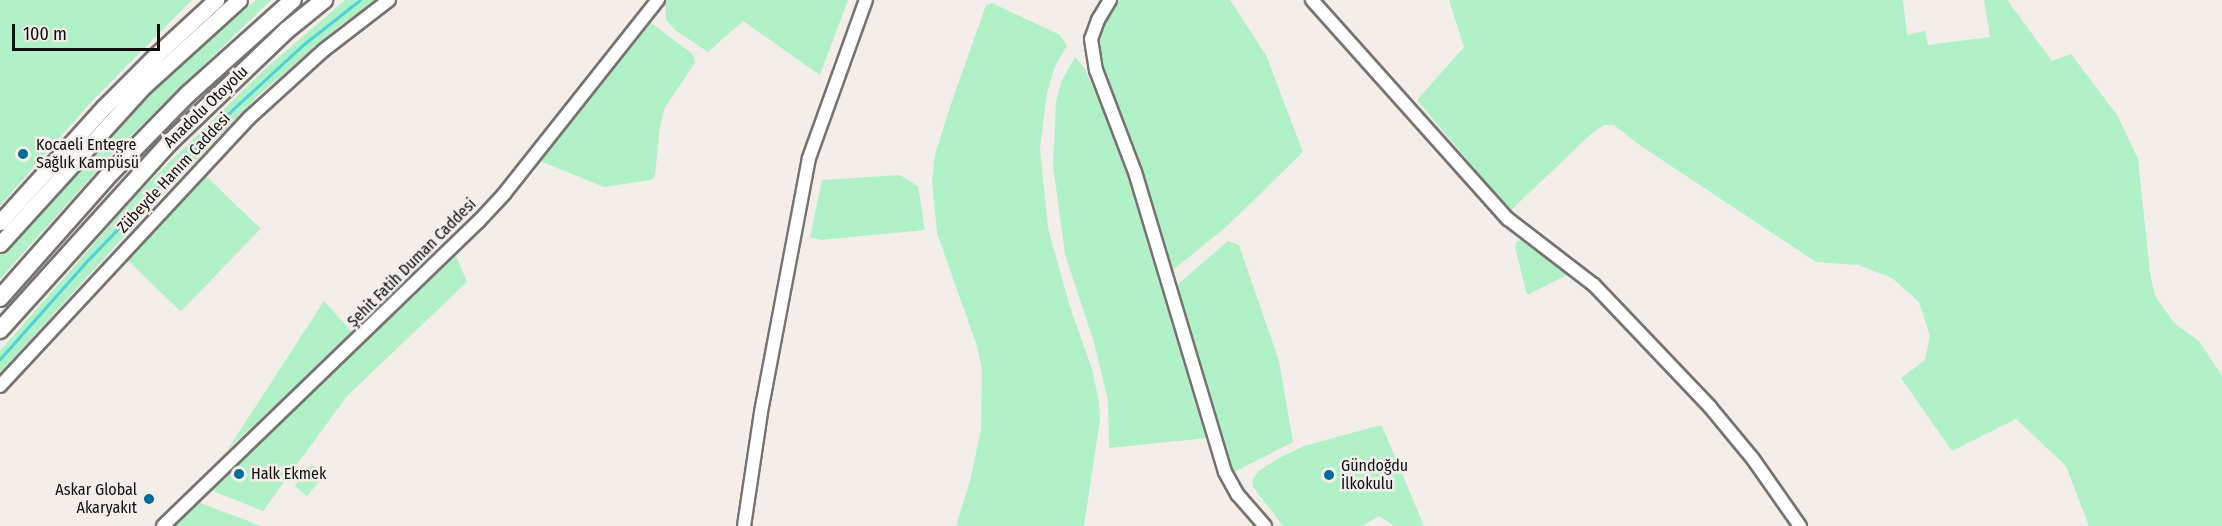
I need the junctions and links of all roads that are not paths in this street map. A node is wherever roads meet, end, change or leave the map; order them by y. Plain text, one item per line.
1 (216, 0) edge
2 (292, 0) edge
3 (324, 0) edge
4 (389, 0) edge
5 (658, 0) edge
6 (866, 0) edge
7 (1110, 0) edge
8 (1312, 0) edge
9 (238, 1) edge
10 (0, 222) edge
11 (0, 244) edge
12 (0, 297) edge
13 (0, 330) edge
14 (0, 386) edge
15 (163, 526) edge
16 (744, 526) edge
17 (1265, 526) edge
18 (1800, 526) edge

1 - 10 main road
2 - 12 highway, Anadolu Otoyolu
3 - 13 highway, Anadolu Otoyolu
4 - 14 street, Zübeyde Hanım Caddesi
5 - 15 street, Şehit Fatih Duman Caddesi
6 - 16 street
7 - 17 street
8 - 18 street
9 - 11 main road

